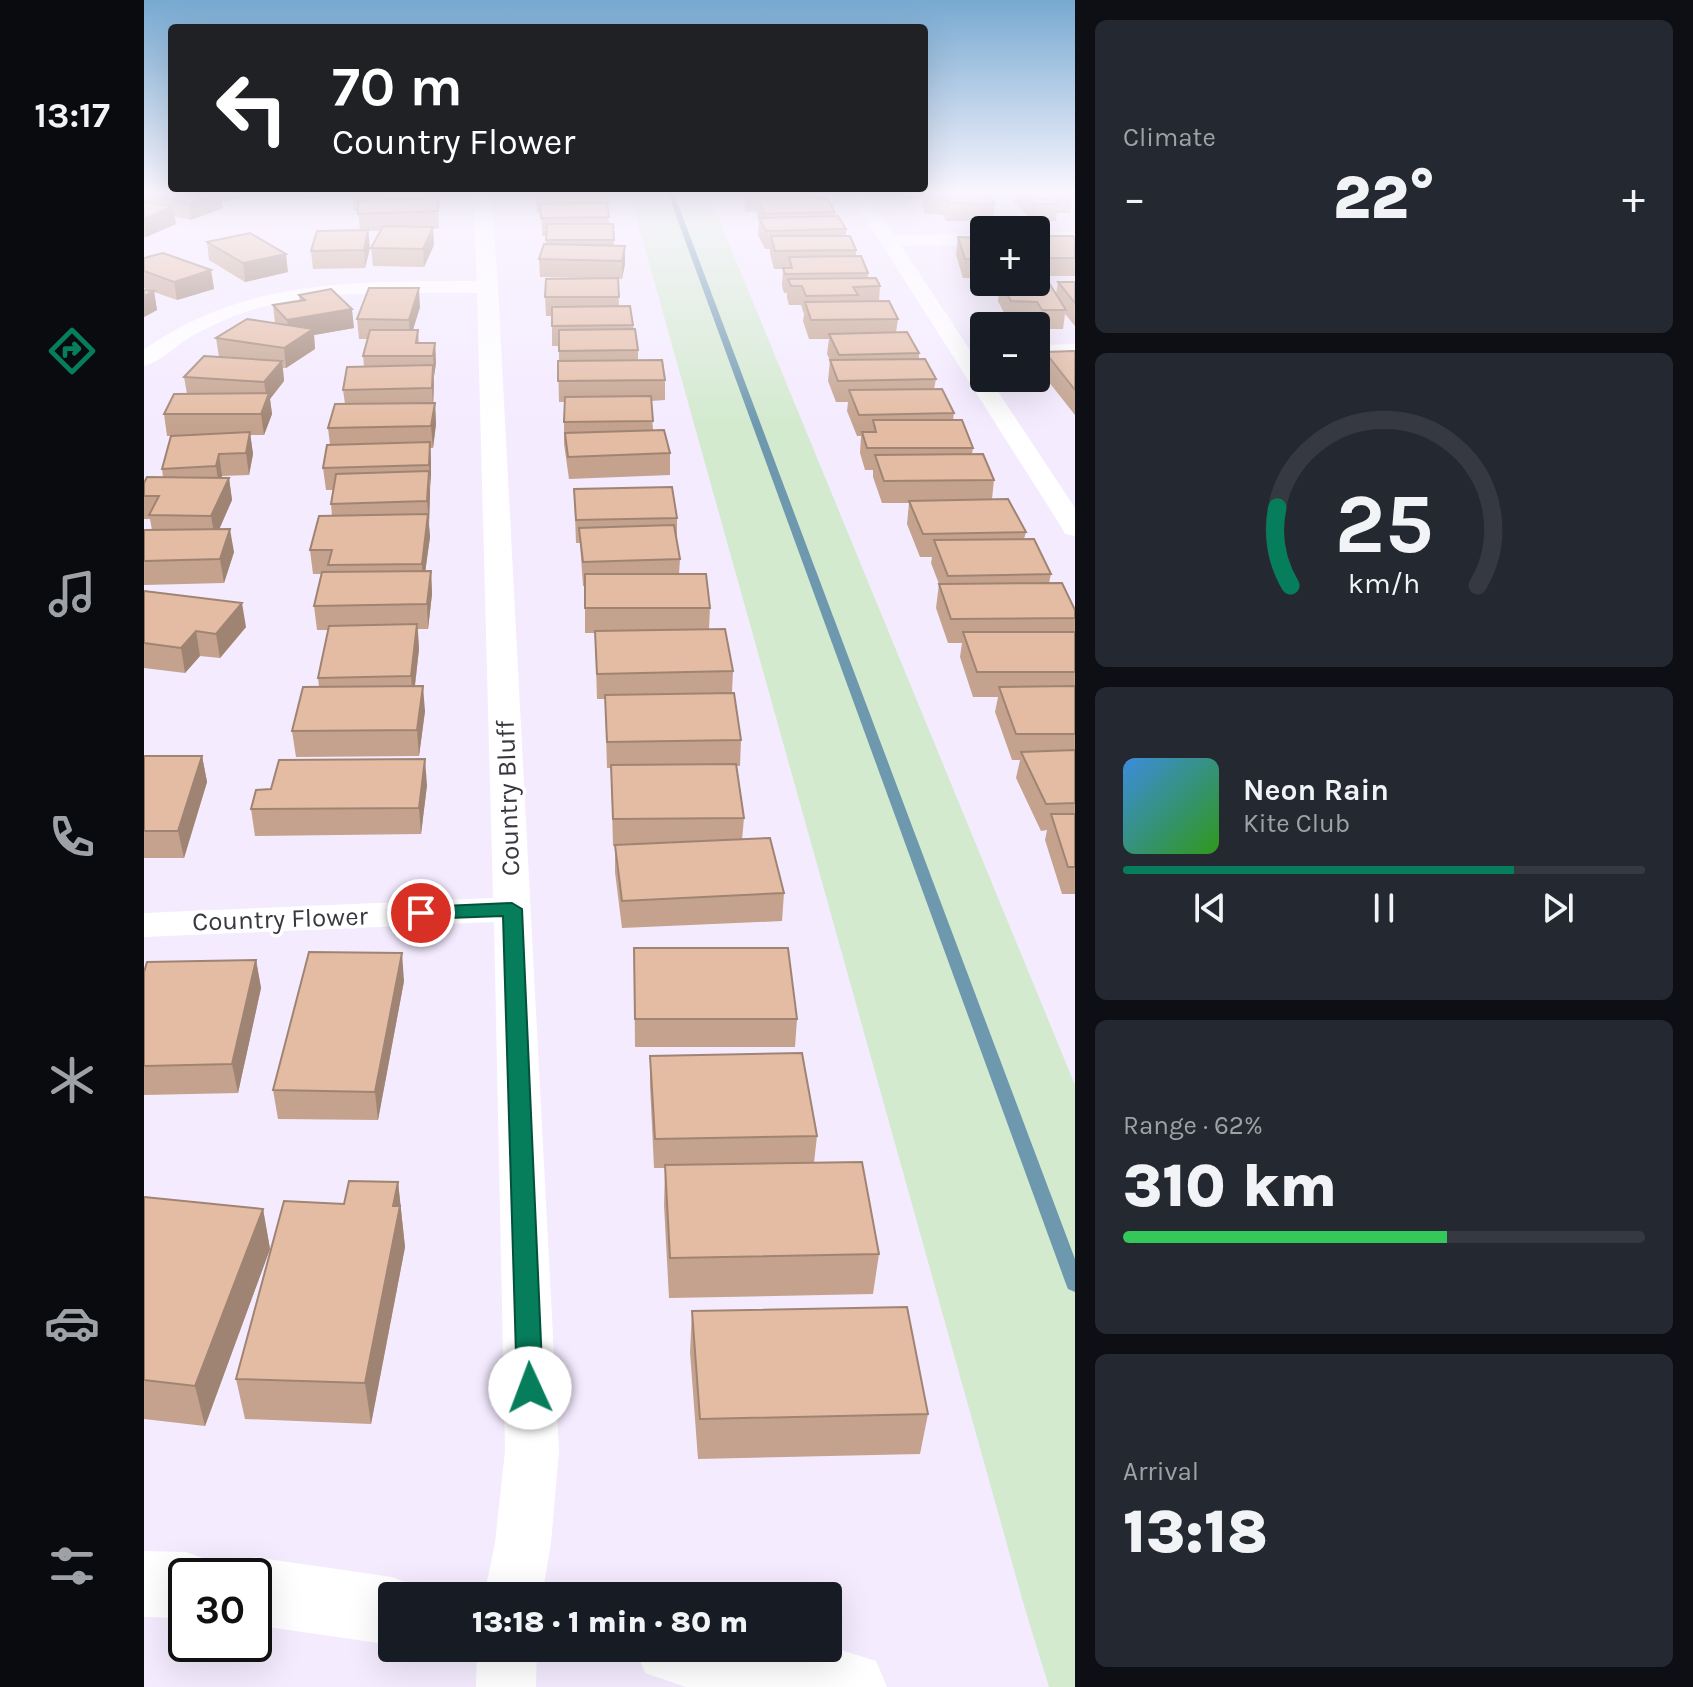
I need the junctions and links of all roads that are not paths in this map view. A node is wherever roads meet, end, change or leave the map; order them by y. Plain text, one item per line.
1 (487, 270) edge
2 (910, 270) edge
3 (488, 287) junction
4 (970, 350) edge
5 (1075, 351) edge
6 (1050, 352) edge
7 (144, 359) edge
8 (996, 392) edge
9 (1072, 518) edge
10 (512, 909) junction
11 (144, 925) edge
12 (516, 1582) edge
13 (144, 1584) edge
14 (168, 1585) edge
15 (272, 1594) edge
16 (378, 1609) edge
17 (507, 1662) edge
18 (735, 1662) edge
19 (506, 1687) edge
20 (850, 1687) edge

1 - 3 street, Country Bluff
2 - 4 street
3 - 7 street
3 - 10 street, Country Bluff
5 - 6 street
8 - 9 street
10 - 11 street, Country Flower
10 - 12 street, Country Bluff
13 - 14 street
15 - 16 street
17 - 19 street
18 - 20 street

